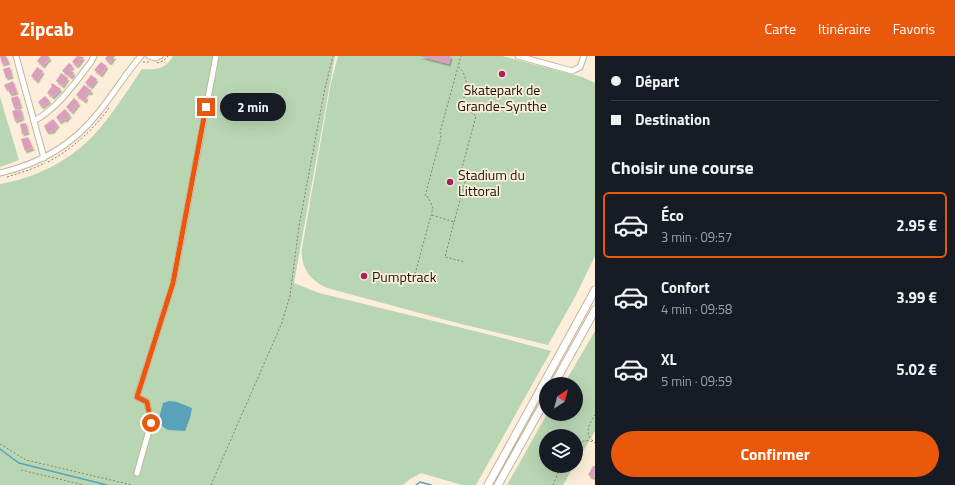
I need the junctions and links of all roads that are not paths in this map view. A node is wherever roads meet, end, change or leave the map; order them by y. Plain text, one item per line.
1 (16, 56) edge
2 (94, 56) edge
3 (145, 56) edge
4 (149, 56) edge
5 (160, 56) edge
6 (216, 56) edge
7 (518, 56) edge
8 (584, 56) edge
9 (139, 58) edge
10 (34, 121) junction
11 (44, 158) junction
12 (0, 173) edge
13 (595, 290) edge
14 (595, 310) edge
15 (558, 377) edge
16 (539, 412) edge
17 (137, 473) dead end
18 (488, 484) edge
19 (498, 485) edge

1 - 10 street
2 - 10 street
3 - 9 street
4 - 5 street
6 - 17 street
7 - 8 street
9 - 11 street
10 - 11 street
11 - 12 street
13 - 18 highway
14 - 15 highway
16 - 19 highway

